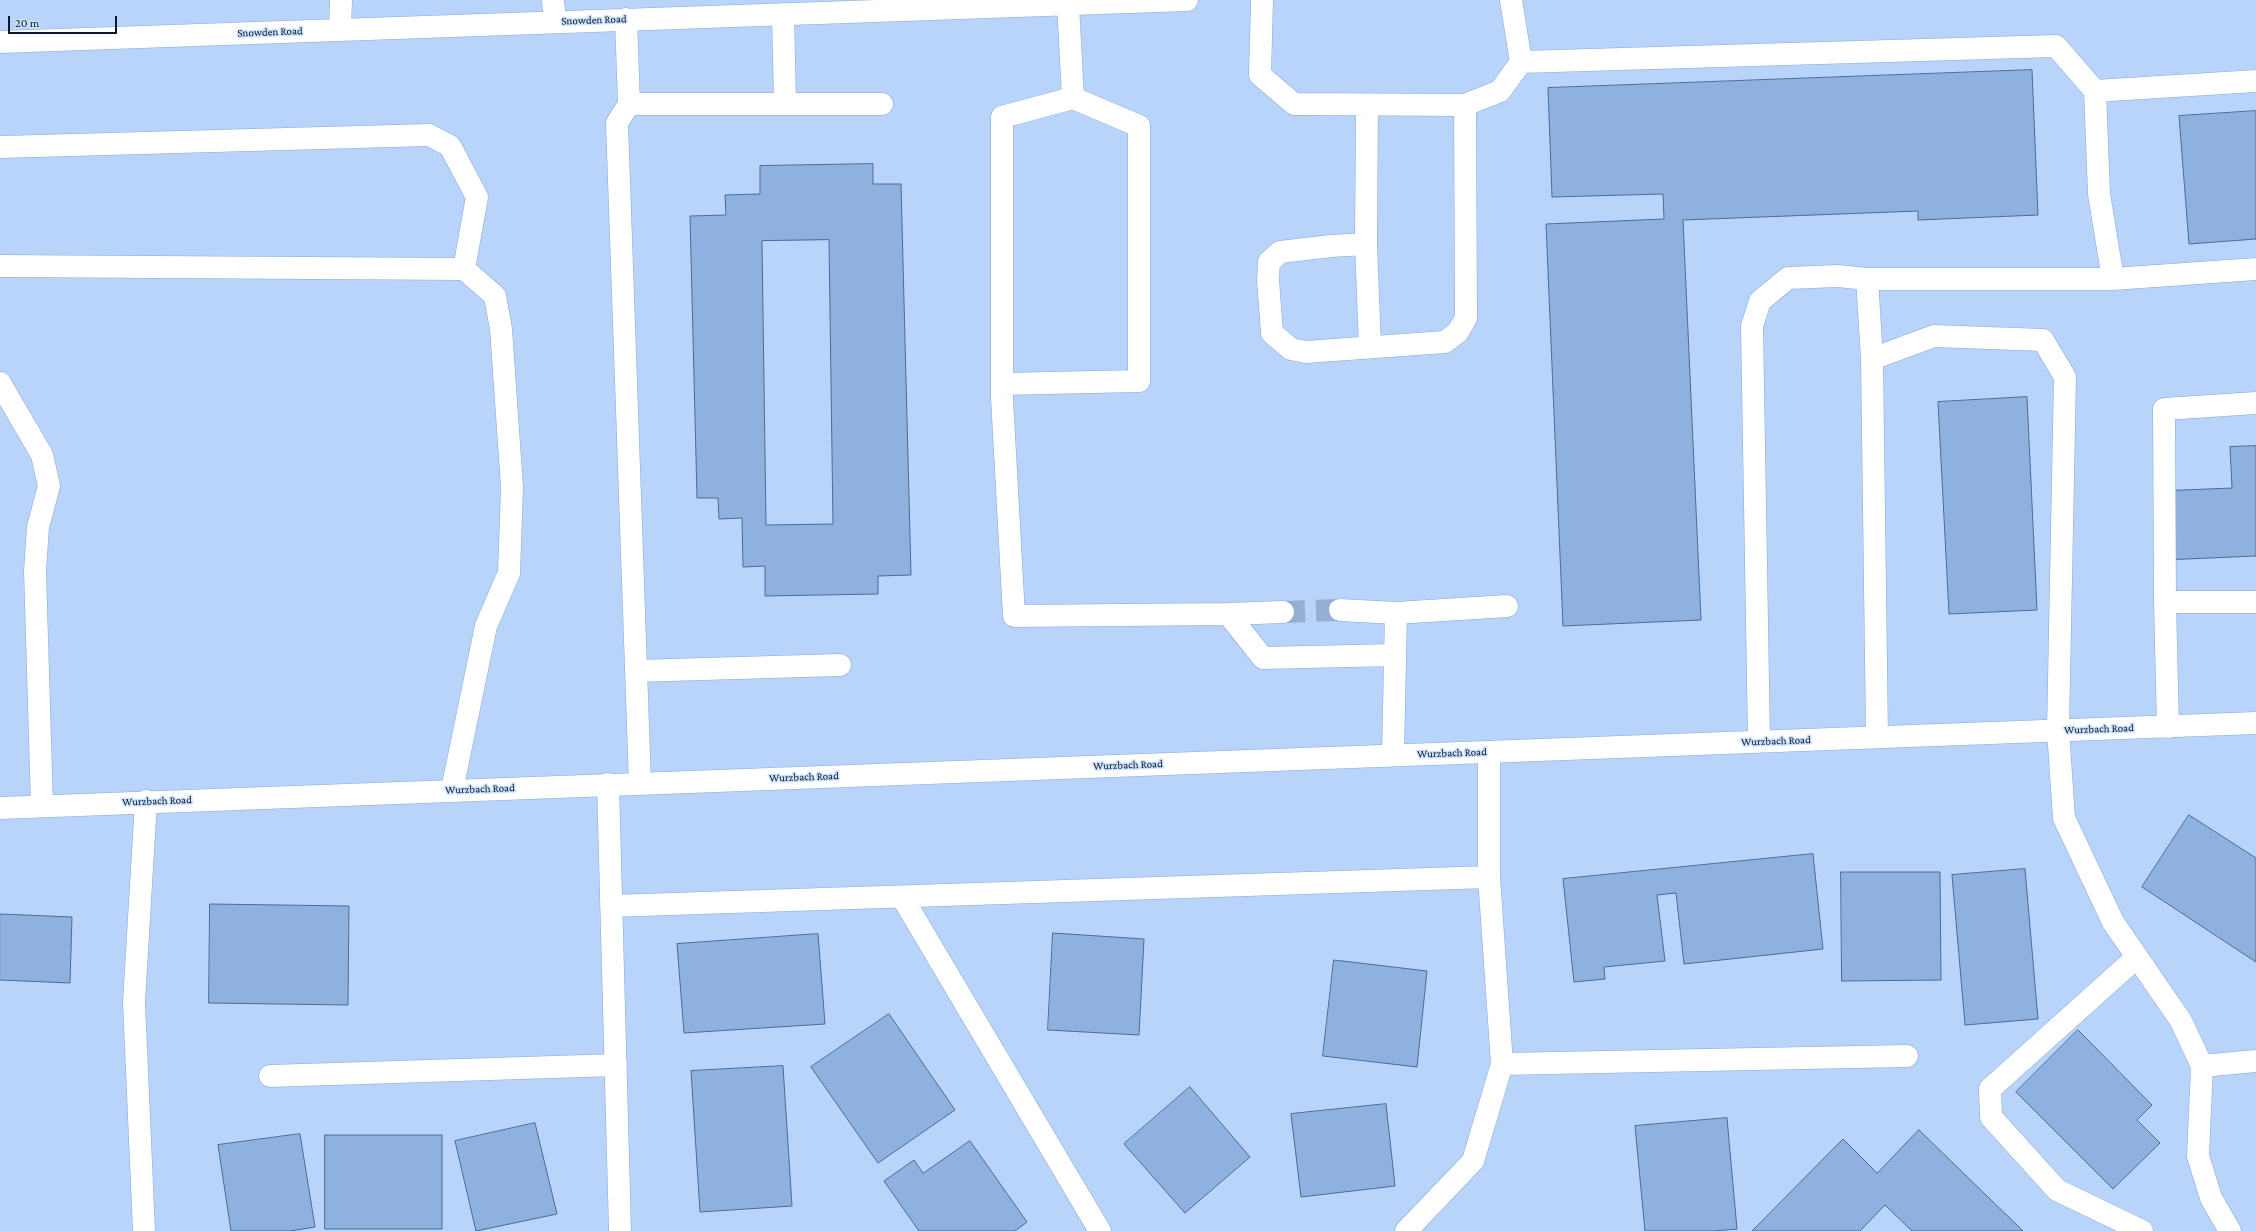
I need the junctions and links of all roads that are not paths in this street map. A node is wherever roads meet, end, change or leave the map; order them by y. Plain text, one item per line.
1 (341, 0) edge
2 (553, 0) edge
3 (1154, 0) edge
4 (1187, 0) edge
5 (1262, 0) edge
6 (1511, 0) edge
7 (1068, 4) junction
8 (784, 14) junction
9 (626, 19) junction
10 (555, 22) junction
11 (340, 29) junction
12 (0, 42) edge
13 (1521, 62) junction
14 (2256, 81) edge
15 (2095, 91) junction
16 (1073, 98) junction
17 (629, 104) junction
18 (785, 104) junction
19 (882, 104) dead end
20 (1367, 105) junction
21 (1465, 106) junction
22 (0, 147) edge
23 (1366, 244) junction
24 (0, 266) edge
25 (464, 269) junction
26 (2256, 269) edge
27 (1867, 279) junction
28 (2113, 279) junction
29 (1370, 347) junction
30 (1872, 359) junction
31 (0, 383) edge
32 (1002, 384) junction
33 (2256, 403) edge
34 (2165, 602) junction
35 (2256, 602) edge
36 (1507, 606) dead end
37 (1340, 610) tunnel mouth
38 (1283, 612) tunnel mouth
39 (1396, 613) junction
40 (1228, 614) junction
41 (1395, 655) junction
42 (840, 665) dead end
43 (636, 671) junction
44 (2256, 723) edge
45 (2168, 727) junction
46 (2058, 730) junction
47 (1877, 738) junction
48 (1759, 741) junction
49 (1489, 752) junction
50 (1393, 755) junction
51 (640, 783) junction
52 (608, 784) junction
53 (452, 790) junction
54 (146, 801) junction
55 (42, 806) junction
56 (0, 808) edge
57 (1489, 877) junction
58 (902, 897) junction
59 (611, 906) junction
60 (2137, 957) junction
61 (1907, 1056) dead end
62 (2256, 1061) edge
63 (1502, 1064) junction
64 (616, 1065) junction
65 (2202, 1066) junction
66 (270, 1076) dead end
67 (144, 1231) edge
68 (620, 1231) edge
69 (1100, 1231) edge
70 (1406, 1231) edge
71 (2142, 1231) edge
72 (2230, 1231) edge

1 - 11 main road
2 - 10 main road
3 - 4 main road, Snowden Road
3 - 7 main road, Snowden Road
5 - 20 main road
6 - 13 main road
7 - 8 main road, Snowden Road
7 - 16 main road
8 - 9 main road, Snowden Road
8 - 18 main road
9 - 10 main road, Snowden Road
9 - 17 main road
10 - 11 main road, Snowden Road
11 - 12 main road, Snowden Road
13 - 15 main road
13 - 21 main road
14 - 15 main road
15 - 28 main road
16 - 32 main road
16 - 32 main road
17 - 18 main road
17 - 43 main road
18 - 19 main road
20 - 21 main road
20 - 23 main road
21 - 29 main road
22 - 25 main road
23 - 29 main road
23 - 29 main road
24 - 25 main road
25 - 53 main road
26 - 28 main road
27 - 28 main road
27 - 30 main road
27 - 48 main road
30 - 46 main road
30 - 47 main road
31 - 55 main road
32 - 40 main road
33 - 34 main road
34 - 35 main road
34 - 45 main road
36 - 39 main road
37 - 39 main road
38 - 40 main road
39 - 41 main road
40 - 41 main road
41 - 50 main road
42 - 43 main road
43 - 51 main road
44 - 45 main road, Wurzbach Road
45 - 46 main road, Wurzbach Road
46 - 47 main road, Wurzbach Road
46 - 60 main road
47 - 48 main road, Wurzbach Road
48 - 49 main road, Wurzbach Road
49 - 50 main road, Wurzbach Road
49 - 57 main road
50 - 51 main road, Wurzbach Road
51 - 52 main road, Wurzbach Road
52 - 53 main road, Wurzbach Road
52 - 59 main road
53 - 54 main road, Wurzbach Road
54 - 55 main road, Wurzbach Road
54 - 67 main road
55 - 56 main road, Wurzbach Road
57 - 58 main road
57 - 63 main road
58 - 59 main road
58 - 69 main road
59 - 64 main road
60 - 65 main road
60 - 71 main road
61 - 63 main road
62 - 65 main road
63 - 70 main road
64 - 66 main road
64 - 68 main road
65 - 72 main road

